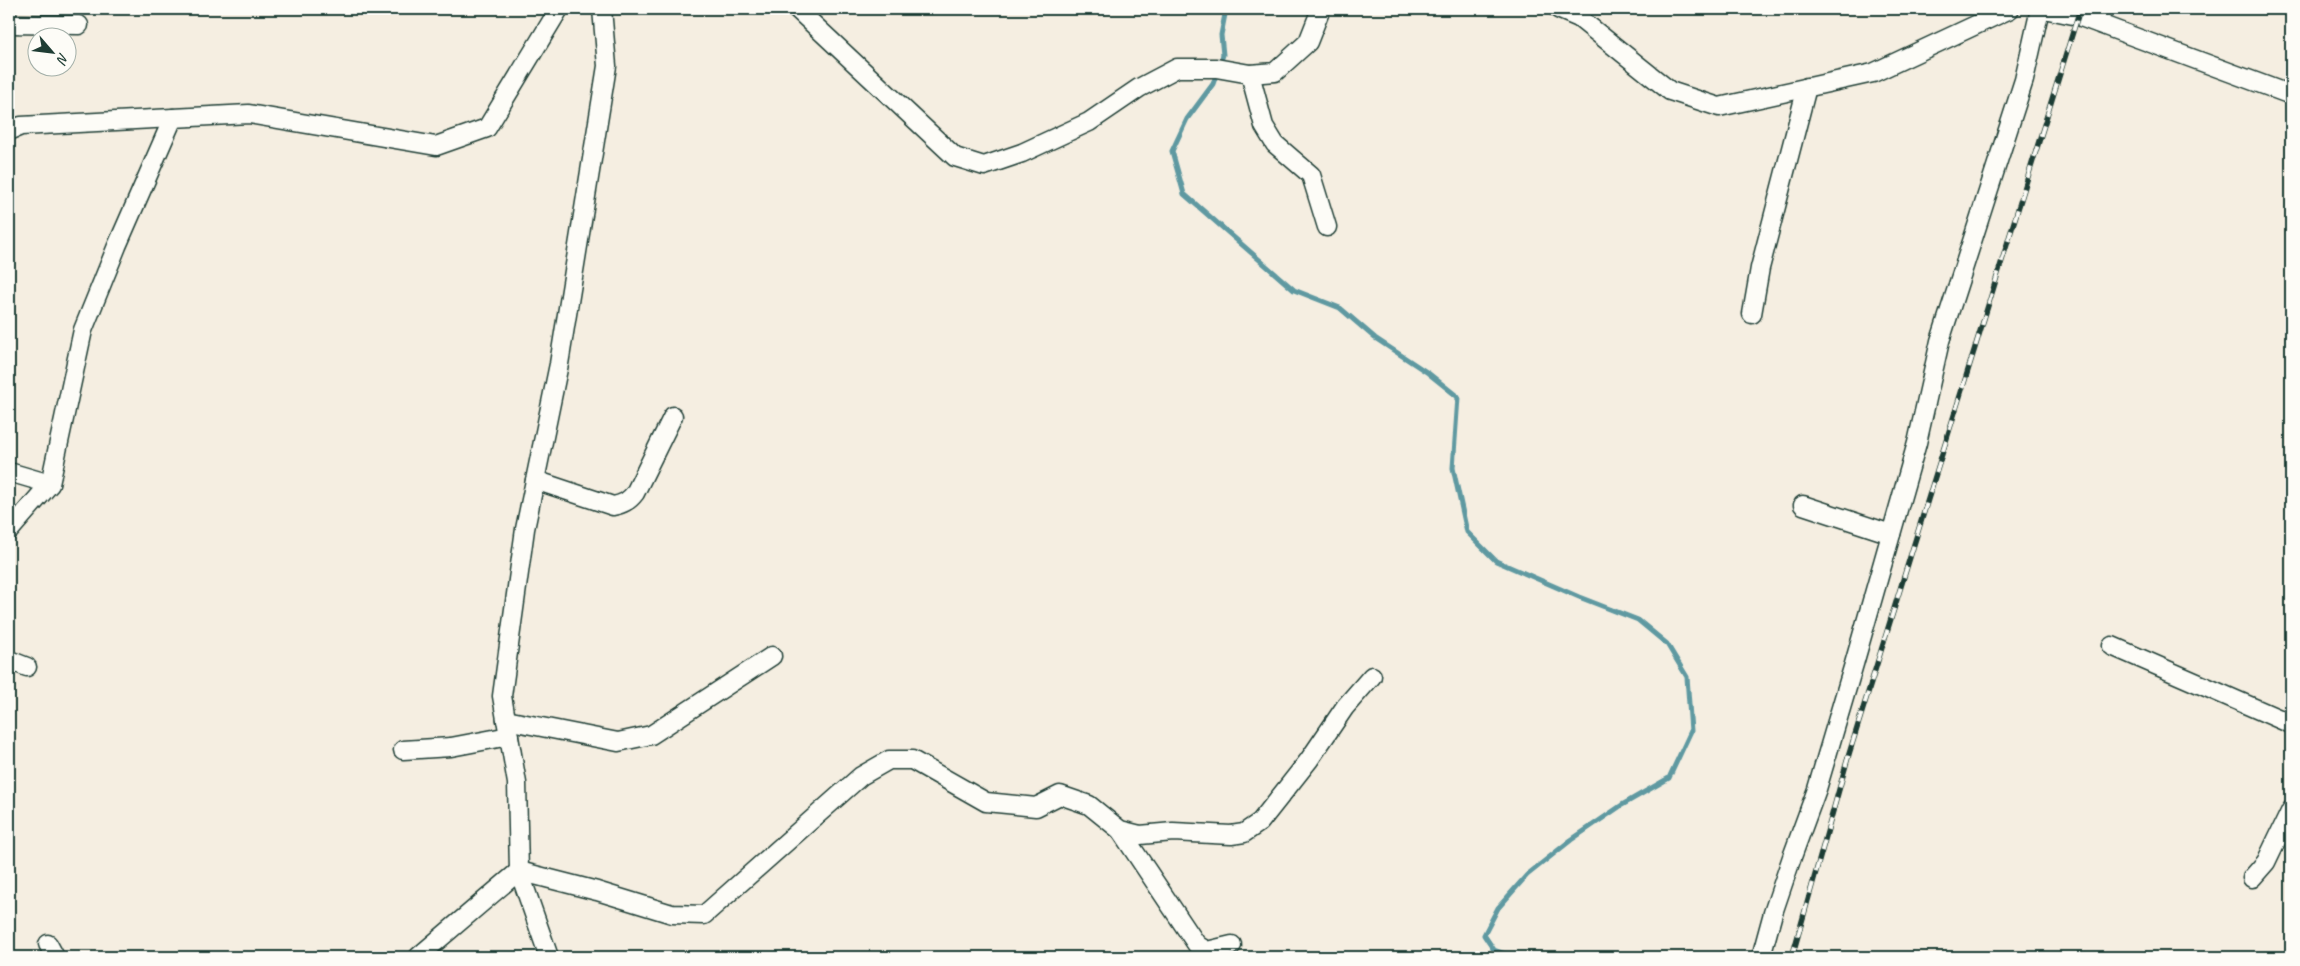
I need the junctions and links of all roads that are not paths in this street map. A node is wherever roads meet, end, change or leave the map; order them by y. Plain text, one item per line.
1 (560, 9) edge
2 (602, 9) edge
3 (797, 9) edge
4 (1321, 9) edge
5 (1558, 9) edge
6 (2010, 9) edge
7 (2042, 9) edge
8 (2101, 16) edge
9 (9, 24) edge
10 (79, 25) dead end
11 (1250, 74) junction
12 (1807, 87) junction
13 (2291, 95) edge
14 (174, 118) junction
15 (9, 131) edge
16 (1327, 227) dead end
17 (1752, 314) dead end
18 (673, 416) dead end
19 (9, 472) edge
20 (535, 480) junction
21 (50, 484) junction
22 (1803, 505) dead end
23 (9, 531) edge
24 (1891, 534) junction
25 (2112, 646) dead end
26 (772, 656) dead end
27 (9, 660) edge
28 (27, 667) dead end
29 (1372, 676) dead end
30 (2291, 724) edge
31 (508, 728) junction
32 (403, 750) dead end
33 (2291, 810) edge
34 (1120, 830) junction
35 (519, 871) junction
36 (2252, 878) dead end
37 (1232, 945) dead end
38 (418, 957) edge
39 (549, 957) edge
40 (1761, 957) edge

1 - 14 street
2 - 20 street
3 - 11 street
4 - 11 street
5 - 12 street
6 - 12 street
7 - 8 street
7 - 24 street
8 - 13 street
9 - 10 street
11 - 16 street
12 - 17 street
14 - 15 street
14 - 21 street
18 - 20 street
19 - 21 street
20 - 31 street
21 - 23 street
22 - 24 street
24 - 40 street
25 - 30 street
26 - 31 street
27 - 28 street
29 - 34 street
31 - 32 street
31 - 35 street
33 - 36 street
34 - 35 street
34 - 37 street
35 - 38 street
35 - 39 street

